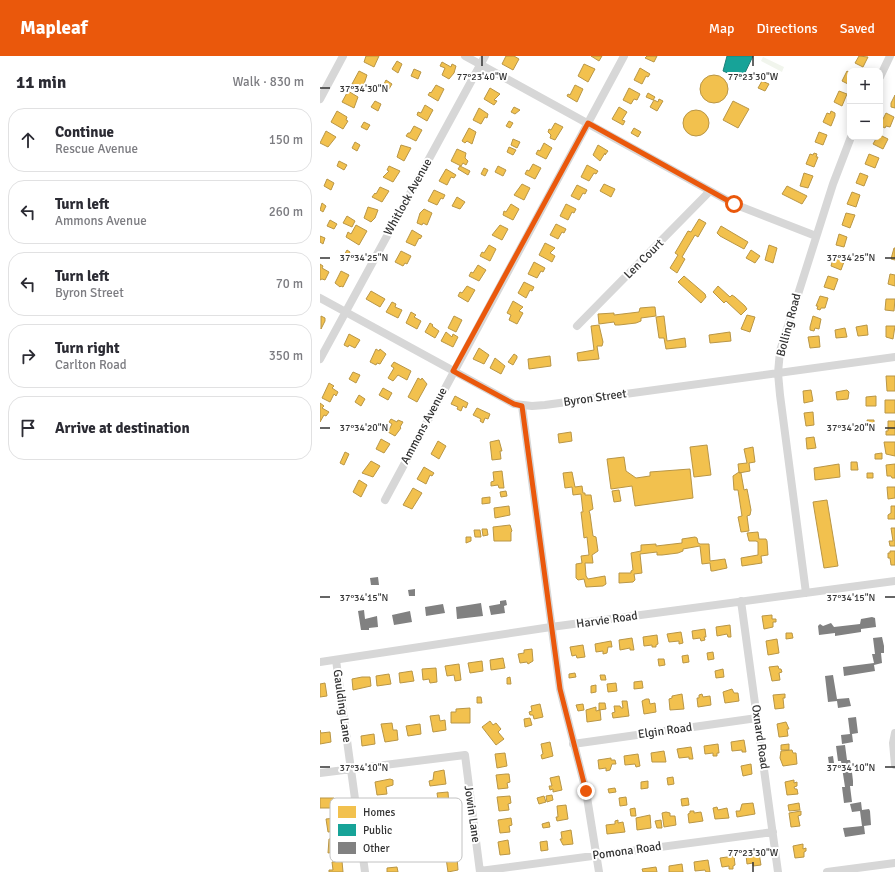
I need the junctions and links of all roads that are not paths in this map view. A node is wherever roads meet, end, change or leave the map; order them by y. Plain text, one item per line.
1 (343, 56) edge
2 (465, 56) edge
3 (485, 56) edge
4 (624, 56) edge
5 (890, 56) edge
6 (480, 64) junction
7 (883, 71) edge
8 (320, 99) edge
9 (588, 123) junction
10 (850, 140) edge
11 (710, 191) junction
12 (816, 236) junction
13 (320, 298) edge
14 (345, 312) junction
15 (577, 326) dead end
16 (895, 357) edge
17 (320, 359) edge
18 (453, 371) junction
19 (778, 373) junction
20 (522, 406) junction
21 (385, 500) dead end
22 (895, 581) edge
23 (806, 593) junction
24 (741, 601) junction
25 (551, 627) junction
26 (336, 660) junction
27 (320, 662) edge
28 (757, 718) junction
29 (895, 733) edge
30 (573, 744) junction
31 (895, 765) edge
32 (351, 770) junction
33 (320, 773) edge
34 (355, 798) edge
35 (773, 832) junction
36 (597, 856) junction
37 (364, 862) edge
38 (895, 863) edge
39 (480, 871) edge
40 (365, 872) edge
41 (599, 872) edge
42 (778, 872) edge
43 (827, 872) edge

1 - 8 street
2 - 6 street
3 - 6 street, Whitlock Avenue
4 - 9 street, Ammons Avenue
5 - 7 street
6 - 9 street
6 - 14 street, Whitlock Avenue
9 - 11 street
9 - 18 street, Ammons Avenue
10 - 12 street, Bolling Road
11 - 12 street
11 - 15 street, Len Court
12 - 19 street, Bolling Road
13 - 14 street, Byron Street
14 - 17 street, Whitlock Avenue
14 - 18 street, Byron Street
16 - 19 street, Byron Street
18 - 20 street, Byron Street
18 - 21 street, Ammons Avenue
19 - 20 street, Byron Street
19 - 23 street, Bolling Road
20 - 25 street
22 - 23 street, Harvie Road
23 - 24 street, Harvie Road
24 - 25 street, Harvie Road
24 - 28 street, Oxnard Road
25 - 26 street, Harvie Road
25 - 30 street
26 - 27 street, Harvie Road
26 - 32 street, Gaulding Lane
28 - 30 street, Elgin Road
28 - 35 street, Oxnard Road
29 - 31 street
30 - 36 street
32 - 33 street
32 - 34 street, Gaulding Lane
32 - 39 street, Jowin Lane
35 - 36 street, Pomona Road
35 - 42 street, Oxnard Road
36 - 39 street, Pomona Road
36 - 41 street
37 - 40 street, Gaulding Lane
38 - 43 street

